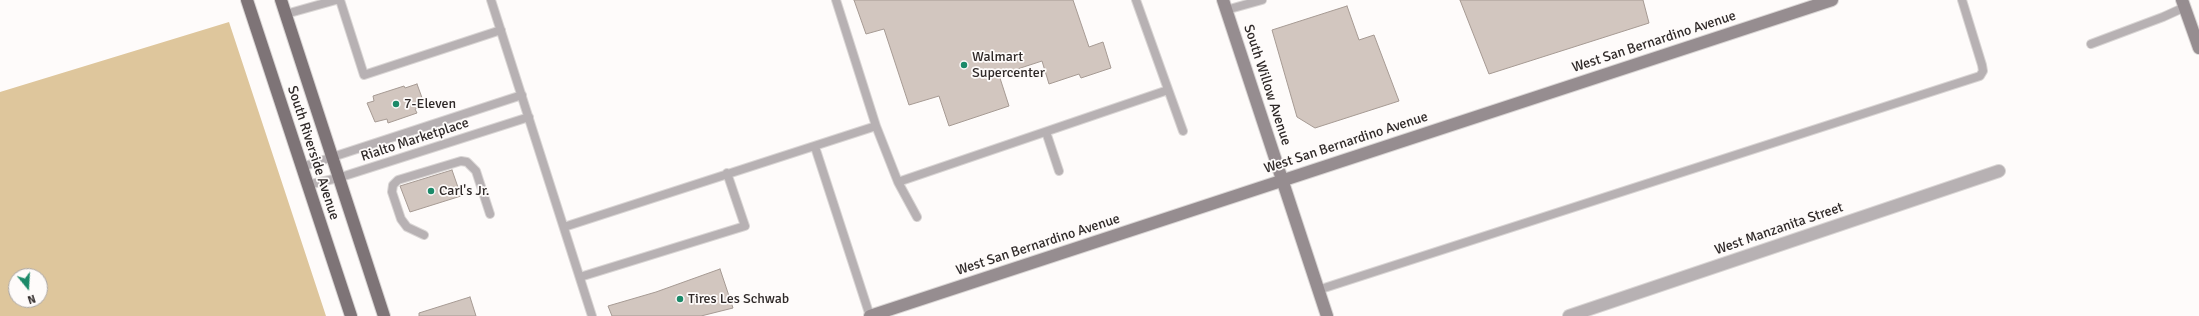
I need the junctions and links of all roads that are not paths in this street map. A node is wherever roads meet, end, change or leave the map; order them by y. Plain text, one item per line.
1 (246, 0) edge
2 (281, 0) edge
3 (336, 0) edge
4 (340, 0) edge
5 (491, 0) edge
6 (836, 0) edge
7 (1136, 0) edge
8 (1262, 0) edge
9 (1832, 0) edge
10 (1962, 0) edge
11 (2184, 4) edge
12 (1225, 5) edge
13 (286, 14) junction
14 (501, 30) junction
15 (2091, 44) dead end
16 (2199, 48) edge
17 (1168, 90) junction
18 (522, 95) junction
19 (529, 117) junction
20 (876, 126) junction
21 (1183, 131) dead end
22 (1046, 132) junction
23 (815, 147) junction
24 (331, 157) junction
25 (302, 167) junction
26 (1059, 171) dead end
27 (1999, 171) dead end
28 (727, 172) junction
29 (338, 178) junction
30 (1282, 180) junction
31 (898, 182) junction
32 (308, 185) junction
33 (490, 214) dead end
34 (917, 217) dead end
35 (564, 227) junction
36 (424, 236) dead end
37 (580, 277) junction
38 (1318, 290) junction
39 (351, 316) edge
40 (384, 316) edge
41 (592, 316) edge
42 (870, 316) edge
43 (1327, 316) edge
44 (1569, 316) edge

1 - 25 main road, South Riverside Avenue
2 - 13 main road, South Riverside Avenue
3 - 13 lane
4 - 14 lane
5 - 14 lane
6 - 20 lane
7 - 17 lane
8 - 12 lane
9 - 30 main road, West San Bernardino Avenue
10 - 38 lane
11 - 15 lane
11 - 16 main road
12 - 30 main road, South Willow Avenue
13 - 24 main road, South Riverside Avenue
14 - 18 lane
17 - 21 lane
17 - 22 lane
18 - 19 lane
18 - 24 lane, Rialto Marketplace
19 - 29 lane, Rialto Marketplace
19 - 35 lane
20 - 23 lane
20 - 31 lane
22 - 26 lane
22 - 31 lane
23 - 28 lane
23 - 42 lane
24 - 25 lane, Rialto Marketplace
24 - 29 main road, South Riverside Avenue
25 - 32 main road, South Riverside Avenue
27 - 44 street, West Manzanita Street
28 - 35 lane
28 - 37 lane
29 - 32 lane, Rialto Marketplace
29 - 40 main road, South Riverside Avenue
30 - 38 main road, South Willow Avenue
30 - 42 main road, West San Bernardino Avenue
31 - 34 lane
32 - 39 main road, South Riverside Avenue
33 - 36 lane
35 - 37 lane
37 - 41 lane
38 - 43 main road, South Willow Avenue

